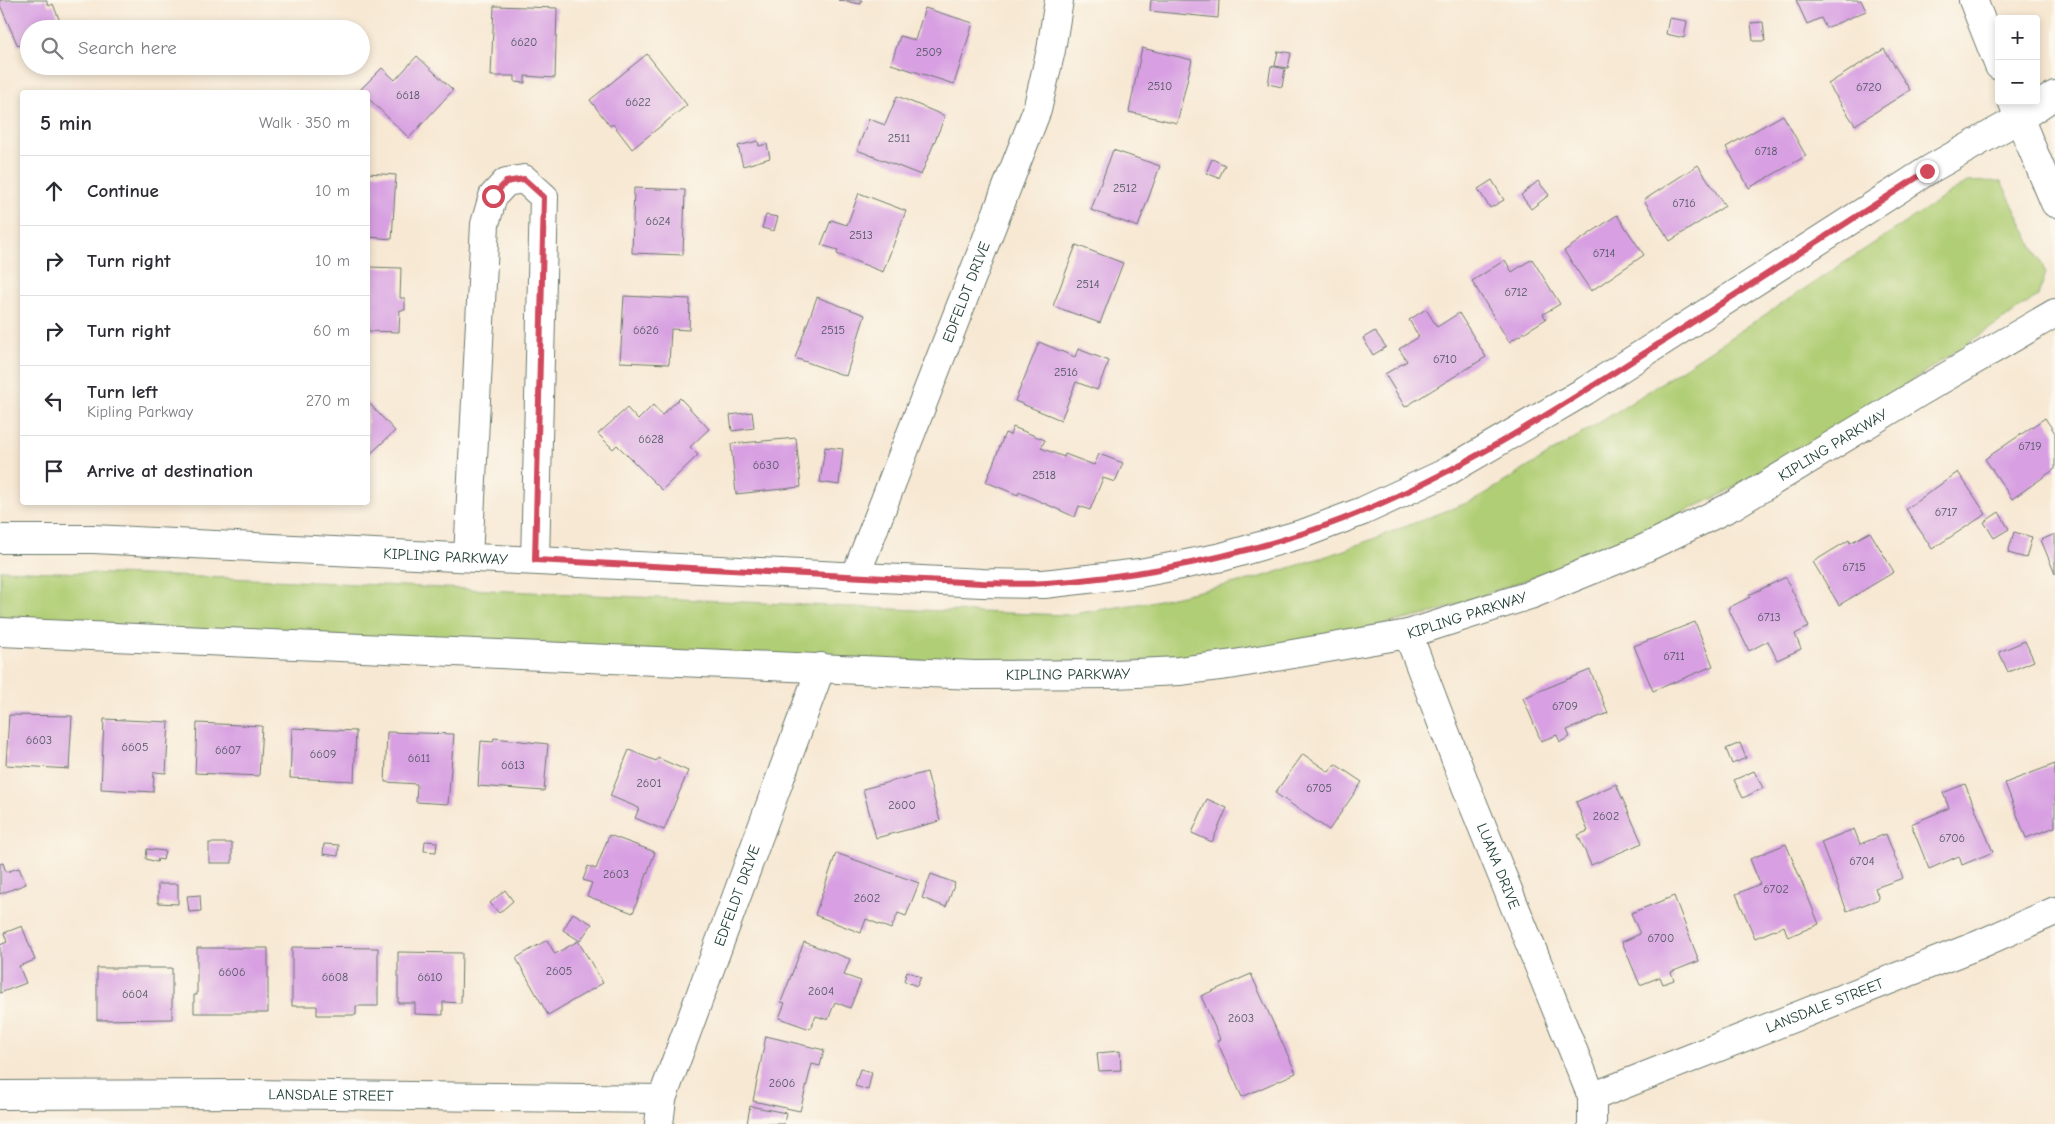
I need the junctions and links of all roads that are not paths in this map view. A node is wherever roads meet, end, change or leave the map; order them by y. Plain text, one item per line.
1 (1059, 0) edge
2 (1972, 0) edge
3 (1997, 60) edge
4 (2055, 95) edge
5 (2016, 110) edge
6 (2055, 203) edge
7 (2055, 312) edge
8 (0, 539) edge
9 (468, 557) junction
10 (535, 560) junction
11 (855, 577) junction
12 (0, 632) edge
13 (1408, 634) junction
14 (821, 667) junction
15 (2055, 911) edge
16 (0, 1095) edge
17 (1592, 1097) junction
18 (661, 1112) edge
19 (1592, 1124) edge

1 - 11 street, EDFELDT DRIVE
2 - 3 street
4 - 5 street, KIPLING PARKWAY
5 - 6 street
5 - 11 street, KIPLING PARKWAY
7 - 13 street, KIPLING PARKWAY
8 - 9 street, KIPLING PARKWAY
9 - 10 street, KIPLING PARKWAY
9 - 10 street
10 - 11 street, KIPLING PARKWAY
12 - 14 street, KIPLING PARKWAY
13 - 14 street, KIPLING PARKWAY
13 - 17 street, LUANA DRIVE
14 - 18 street, EDFELDT DRIVE
15 - 17 street, LANSDALE STREET
16 - 18 street, LANSDALE STREET
17 - 19 street

